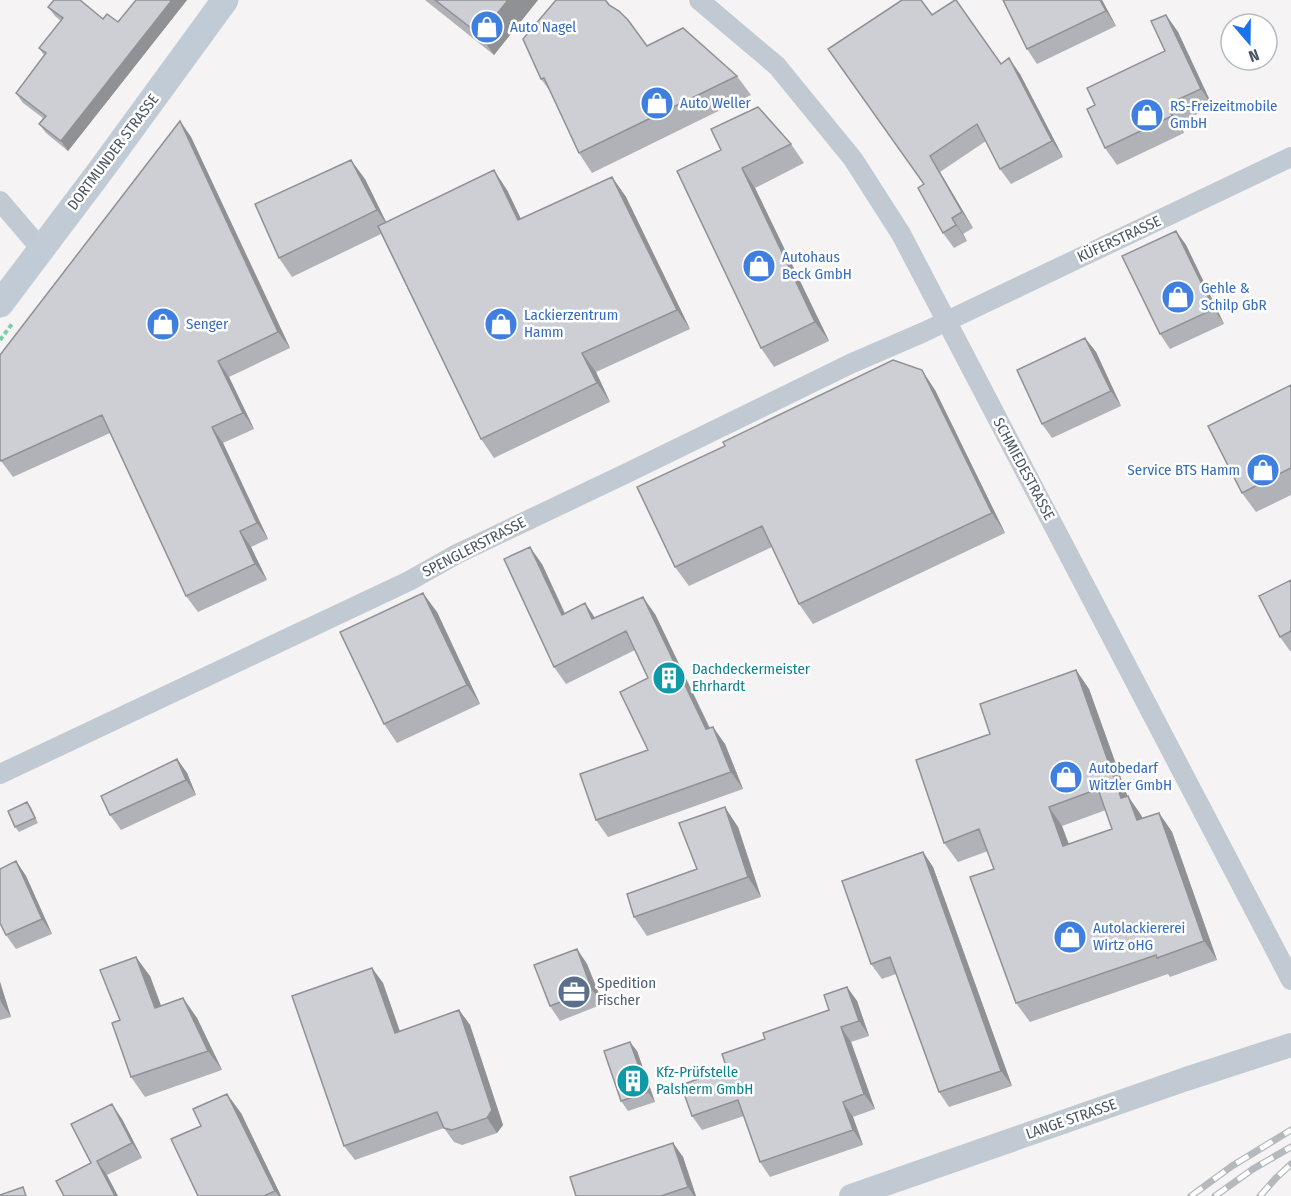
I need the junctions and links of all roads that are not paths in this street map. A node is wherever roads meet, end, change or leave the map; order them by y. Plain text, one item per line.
1 (225, 0) edge
2 (699, 0) edge
3 (1291, 157) edge
4 (0, 201) edge
5 (41, 249) junction
6 (0, 304) edge
7 (947, 321) junction
8 (0, 774) edge
9 (1291, 980) edge
10 (1291, 1045) edge
11 (851, 1196) edge

1 - 5 main road, DORTMUNDER STRASSE
2 - 7 street, SCHMIEDESTRASSE
3 - 7 street, KÜFERSTRASSE
4 - 5 street
5 - 6 main road, DORTMUNDER STRASSE
7 - 8 street, SPENGLERSTRASSE
7 - 9 street, SCHMIEDESTRASSE
10 - 11 street, LANGE STRASSE

